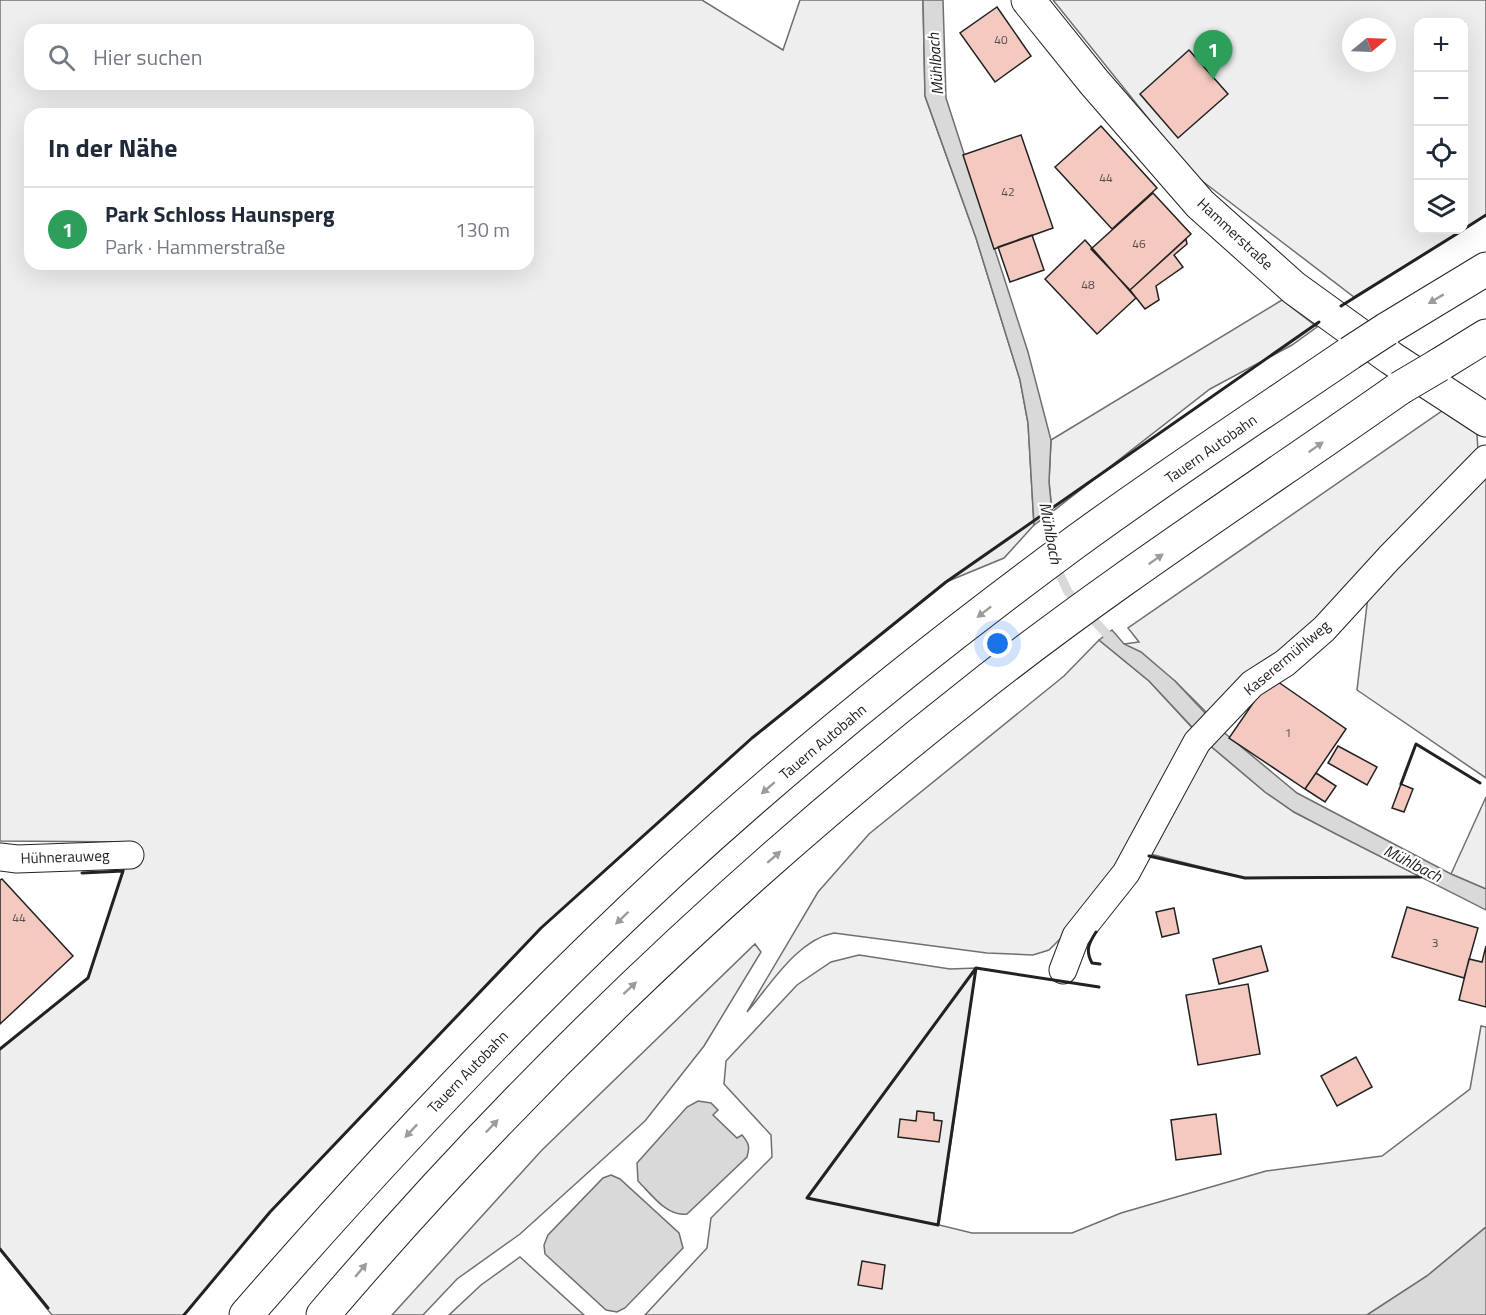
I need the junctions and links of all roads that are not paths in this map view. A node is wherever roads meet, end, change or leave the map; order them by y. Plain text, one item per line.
1 (1028, 0) edge
2 (1486, 269) edge
3 (1486, 336) edge
4 (1486, 420) edge
5 (1486, 459) edge
6 (130, 855) dead end
7 (0, 857) edge
8 (1062, 970) dead end
9 (246, 1315) edge
10 (323, 1315) edge

1 - 4 main road, Hammerstraße
2 -> 9 main road, Tauern Autobahn, bridge
10 -> 3 main road, bridge
5 - 8 street, Kaserermühlweg
6 - 7 street, Hühnerauweg

